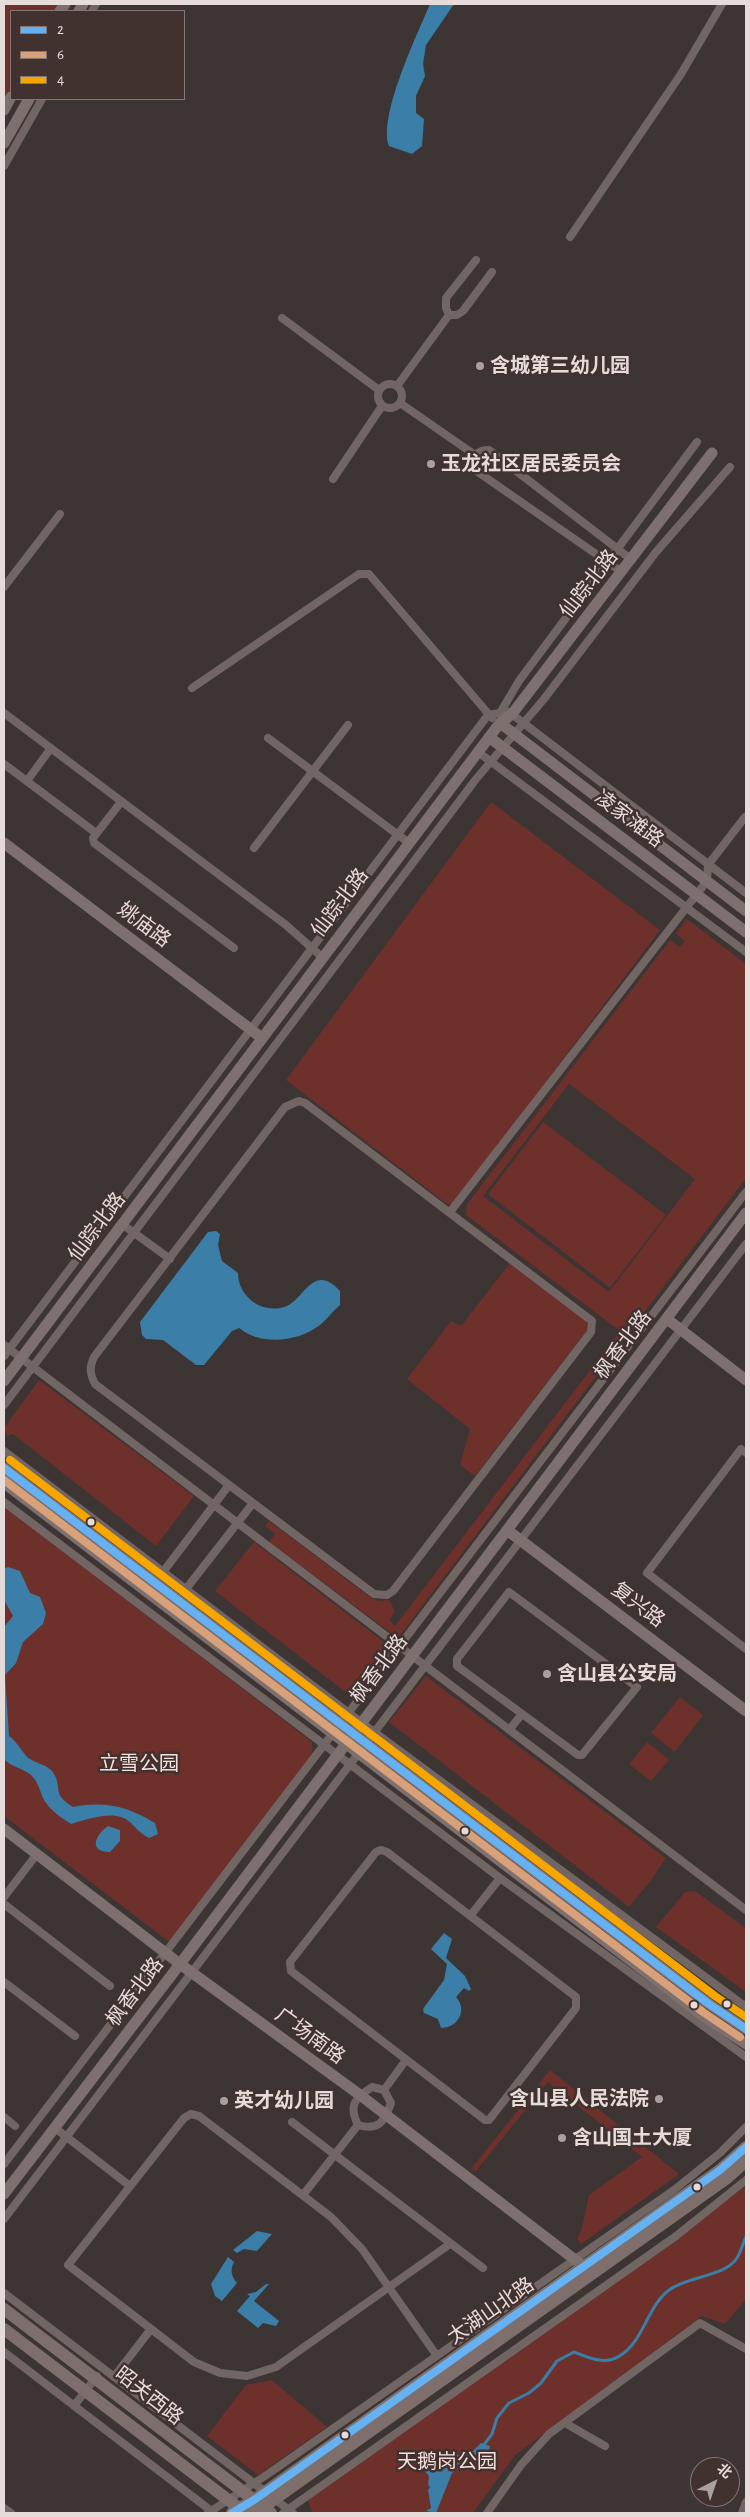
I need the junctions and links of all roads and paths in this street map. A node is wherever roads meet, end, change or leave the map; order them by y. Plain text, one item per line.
1 (722, 4) edge
2 (10, 99) edge
3 (28, 100) edge
4 (41, 100) edge
5 (4, 110) edge
6 (4, 143) edge
7 (4, 166) edge
8 (570, 237) dead end
9 (476, 260) dead end
10 (492, 272) dead end
11 (449, 314) junction
12 (282, 318) dead end
13 (397, 386) junction
14 (379, 390) junction
15 (400, 403) junction
16 (382, 406) junction
17 (697, 442) dead end
18 (712, 453) dead end
19 (475, 455) junction
20 (730, 466) dead end
21 (333, 479) dead end
22 (60, 514) dead end
23 (632, 560) junction
24 (622, 572) junction
25 (4, 587) edge
26 (192, 688) dead end
27 (508, 711) junction
28 (4, 713) edge
29 (488, 715) junction
30 (500, 723) junction
31 (524, 723) junction
32 (348, 725) dead end
33 (514, 734) junction
34 (490, 737) junction
35 (268, 738) dead end
36 (503, 747) junction
37 (51, 748) junction
38 (478, 752) junction
39 (491, 761) junction
40 (4, 764) edge
41 (313, 772) junction
42 (26, 781) junction
43 (121, 802) junction
44 (745, 817) dead end
45 (96, 833) junction
46 (398, 834) junction
47 (4, 843) edge
48 (409, 843) junction
49 (254, 848) dead end
50 (708, 865) junction
51 (707, 881) junction
52 (746, 893) edge
53 (697, 894) junction
54 (686, 907) junction
55 (746, 911) edge
56 (746, 932) edge
57 (234, 948) dead end
58 (312, 948) junction
59 (746, 952) edge
60 (322, 958) junction
61 (251, 1029) junction
62 (262, 1038) junction
63 (746, 1192) edge
64 (450, 1212) junction
65 (746, 1213) edge
66 (122, 1224) junction
67 (746, 1244) edge
68 (170, 1258) junction
69 (667, 1319) junction
70 (681, 1330) junction
71 (4, 1345) edge
72 (4, 1356) edge
73 (21, 1358) junction
74 (746, 1380) edge
75 (4, 1381) edge
76 (4, 1405) edge
77 (4, 1451) edge
78 (746, 1453) edge
79 (4, 1468) edge
80 (4, 1484) edge
81 (230, 1485) junction
82 (4, 1502) edge
83 (253, 1502) junction
84 (214, 1505) junction
85 (237, 1523) junction
86 (507, 1530) junction
87 (520, 1540) junction
88 (163, 1572) junction
89 (186, 1589) junction
90 (400, 1646) junction
91 (746, 1649) edge
92 (412, 1655) junction
93 (425, 1665) junction
94 (746, 1711) edge
95 (349, 1713) junction
96 (522, 1714) junction
97 (362, 1723) junction
98 (340, 1724) junction
99 (509, 1730) junction
100 (374, 1732) junction
101 (332, 1734) junction
102 (353, 1734) junction
103 (366, 1743) junction
104 (346, 1744) junction
105 (324, 1745) junction
106 (358, 1753) junction
107 (338, 1755) junction
108 (350, 1764) junction
109 (4, 1829) edge
110 (37, 1854) junction
111 (500, 1878) junction
112 (4, 1897) edge
113 (4, 1904) edge
114 (746, 1910) edge
115 (470, 1916) junction
116 (166, 1953) junction
117 (180, 1964) junction
118 (191, 1972) junction
119 (4, 1982) edge
120 (110, 1986) dead end
121 (746, 2007) edge
122 (746, 2029) edge
123 (75, 2036) dead end
124 (746, 2044) edge
125 (746, 2057) edge
126 (406, 2060) junction
127 (384, 2090) junction
128 (360, 2095) junction
129 (386, 2115) junction
130 (4, 2117) edge
131 (292, 2122) dead end
132 (358, 2125) junction
133 (16, 2126) dead end
134 (746, 2126) edge
135 (55, 2128) junction
136 (66, 2137) junction
137 (746, 2147) edge
138 (334, 2155) junction
139 (746, 2161) edge
140 (4, 2164) edge
141 (746, 2180) edge
142 (130, 2186) junction
143 (4, 2194) edge
144 (302, 2195) junction
145 (4, 2219) edge
146 (450, 2244) junction
147 (585, 2267) junction
148 (483, 2268) dead end
149 (390, 2288) junction
150 (4, 2293) edge
151 (4, 2308) edge
152 (4, 2329) edge
153 (151, 2329) junction
154 (746, 2350) edge
155 (4, 2352) edge
156 (437, 2356) junction
157 (99, 2373) junction
158 (114, 2377) junction
159 (85, 2391) junction
160 (74, 2406) junction
161 (565, 2423) junction
162 (605, 2446) dead end
163 (254, 2484) junction
164 (242, 2491) junction
165 (270, 2496) junction
166 (228, 2500) junction
167 (746, 2502) edge
168 (4, 2508) edge
169 (260, 2509) edge
170 (239, 2512) edge
171 (288, 2512) edge
172 (11, 2513) edge
173 (211, 2513) edge
174 (487, 2513) edge
175 (742, 2513) edge

1 - 8 street
2 - 5 main road
3 - 6 main road
4 - 7 street
9 - 11 street
10 - 11 street
11 - 13 street
12 - 14 street
13 - 14 street
13 - 15 street
14 - 16 street
15 - 16 street
15 - 19 street
16 - 21 street
17 - 27 street
18 - 23 main road, 仙踪北路
19 - 23 street
19 - 24 street
20 - 31 street
22 - 25 street
23 - 24 main road, 仙踪北路
24 - 27 main road, 仙踪北路
26 - 29 street
27 - 29 street
27 - 30 main road, 仙踪北路
27 - 31 street
28 - 37 street
29 - 30 street
29 - 46 street
30 - 33 main road, 凌家滩路
30 - 34 main road, 仙踪北路
31 - 33 street
31 - 50 street
32 - 41 street
33 - 36 street
33 - 51 main road, 凌家滩路
34 - 36 main road, 凌家滩路
34 - 38 main road, 仙踪北路
35 - 41 street
36 - 39 street
36 - 53 main road, 凌家滩路
37 - 42 street
37 - 43 street
38 - 39 street
38 - 48 main road, 仙踪北路
39 - 54 street
39 - 76 street
40 - 42 street
41 - 46 street
41 - 49 street
42 - 45 street
43 - 45 street
43 - 58 street
44 - 50 street
45 - 57 street
46 - 48 street
46 - 58 street
47 - 61 main road, 姚庙路
48 - 60 main road, 仙踪北路
50 - 51 street
50 - 52 street
51 - 53 street
51 - 55 main road, 凌家滩路
53 - 54 street
53 - 56 main road, 凌家滩路
54 - 59 street
54 - 64 street
58 - 60 street
58 - 61 street
60 - 62 main road, 仙踪北路
61 - 62 main road, 姚庙路
61 - 72 street
62 - 66 main road, 仙踪北路
63 - 90 street
64 - 68 street
64 - 83 street
65 - 69 main road, 枫香北路
66 - 68 street
66 - 73 main road, 仙踪北路
67 - 70 street
68 - 81 street
69 - 70 main road
69 - 86 main road, 枫香北路
70 - 74 main road
70 - 87 street
71 - 73 street
73 - 75 main road, 仙踪北路
73 - 84 street
77 - 88 street
78 - 91 street
79 - 98 main road
80 - 101 main road
81 - 83 street
81 - 84 street
82 - 105 street
83 - 85 street
84 - 85 street
84 - 88 street
85 - 89 street
85 - 90 street
86 - 87 main road, 复兴路
86 - 92 main road, 枫香北路
87 - 93 street
87 - 94 main road, 复兴路
88 - 89 street
89 - 95 street
90 - 92 street
90 - 95 street
92 - 93 street
92 - 97 main road, 枫香北路
93 - 99 street
93 - 100 street
95 - 97 street
95 - 98 street
96 - 96 street
96 - 99 street
97 - 100 street
97 - 102 main road, 枫香北路
98 - 101 street
98 - 102 main road
99 - 114 street
100 - 103 street
100 - 121 street
101 - 104 main road
101 - 105 street
102 - 103 main road
102 - 104 main road, 枫香北路
103 - 106 street
103 - 122 main road
104 - 106 main road
104 - 107 main road, 枫香北路
105 - 107 street
105 - 116 street
106 - 108 street
106 - 124 main road
107 - 108 street
107 - 117 main road, 枫香北路
108 - 111 street
108 - 118 street
109 - 110 main road, 广场南路
110 - 112 street
110 - 116 main road, 广场南路
111 - 115 street
111 - 125 street
113 - 120 street
115 - 126 street
115 - 126 street
116 - 117 main road, 广场南路
116 - 140 street
117 - 118 main road, 广场南路
117 - 135 main road, 枫香北路
118 - 128 main road, 广场南路
118 - 136 street
119 - 123 street
126 - 127 street
127 - 128 street
127 - 129 street
128 - 129 main road, 广场南路
128 - 132 street
129 - 132 street
129 - 147 main road, 广场南路
130 - 133 street
131 - 138 street
132 - 138 street
134 - 147 street
135 - 136 street
135 - 143 main road, 枫香北路
136 - 142 street
136 - 145 street
137 - 147 main road, 太湖山北路
138 - 144 street
138 - 146 street
139 - 147 main road, 太湖山北路
141 - 171 street
142 - 144 street
142 - 153 street
144 - 149 street
146 - 148 street
146 - 149 street
147 - 156 street
147 - 165 main road, 太湖山北路
149 - 153 street
149 - 156 street
150 - 157 street
151 - 157 main road, 昭关西路
152 - 159 main road, 昭关西路
153 - 158 street
154 - 161 street
155 - 160 street
156 - 163 street
157 - 158 street
157 - 159 street
157 - 164 main road, 昭关西路
158 - 163 street
159 - 160 street
159 - 166 main road, 昭关西路
160 - 173 street
161 - 162 street
161 - 174 street
163 - 164 street
163 - 165 street
164 - 166 street
164 - 169 main road, 昭关西路
165 - 169 main road, 太湖山北路
165 - 171 street
166 - 170 main road, 昭关西路
166 - 173 street
167 - 175 street
168 - 172 street
169 - 170 main road, 太湖山北路

